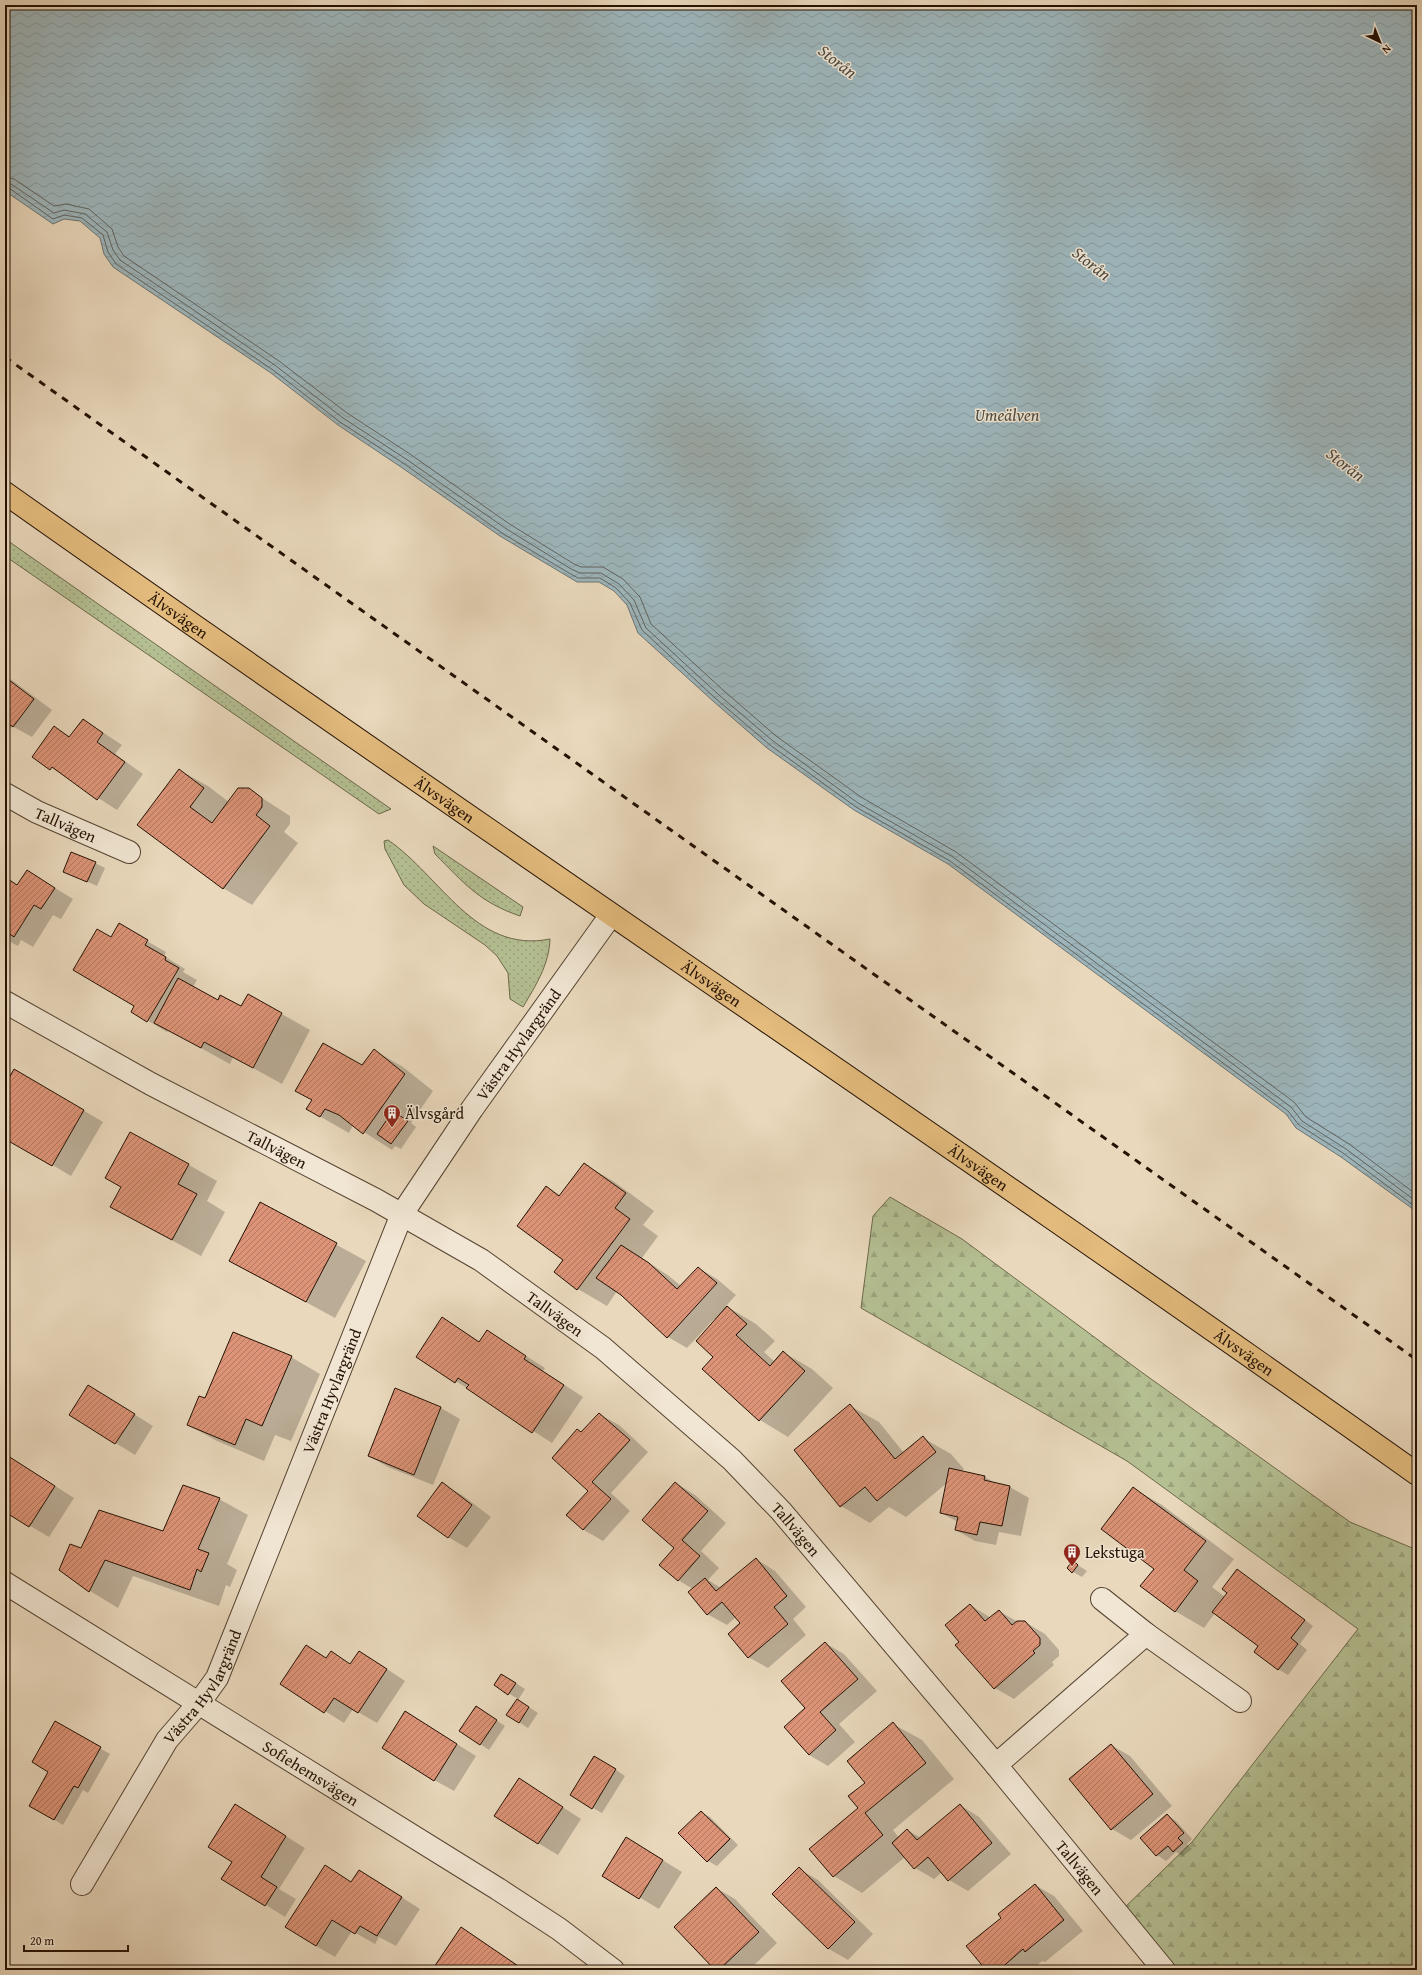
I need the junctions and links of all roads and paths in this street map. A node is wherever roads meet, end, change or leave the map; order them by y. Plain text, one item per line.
1 (5, 493) edge
2 (5, 794) edge
3 (129, 852) dead end
4 (611, 915) junction
5 (5, 1002) edge
6 (402, 1214) junction
7 (1417, 1474) edge
8 (5, 1583) edge
9 (1102, 1599) dead end
10 (1146, 1634) junction
11 (1240, 1701) dead end
12 (199, 1703) junction
13 (996, 1765) junction
14 (82, 1884) dead end
15 (612, 1970) edge
16 (1164, 1970) edge

1 - 4 main road, Älvsvägen
2 - 3 street, Tallvägen
4 - 6 street, Västra Hyvlargränd
4 - 7 main road, Älvsvägen
5 - 6 street, Tallvägen
6 - 12 street, Västra Hyvlargränd
6 - 13 street, Tallvägen
8 - 12 street, Sofiehemsvägen
9 - 10 street
10 - 11 street
10 - 13 street
12 - 14 street, Västra Hyvlargränd
12 - 15 street, Sofiehemsvägen
13 - 16 street, Tallvägen

